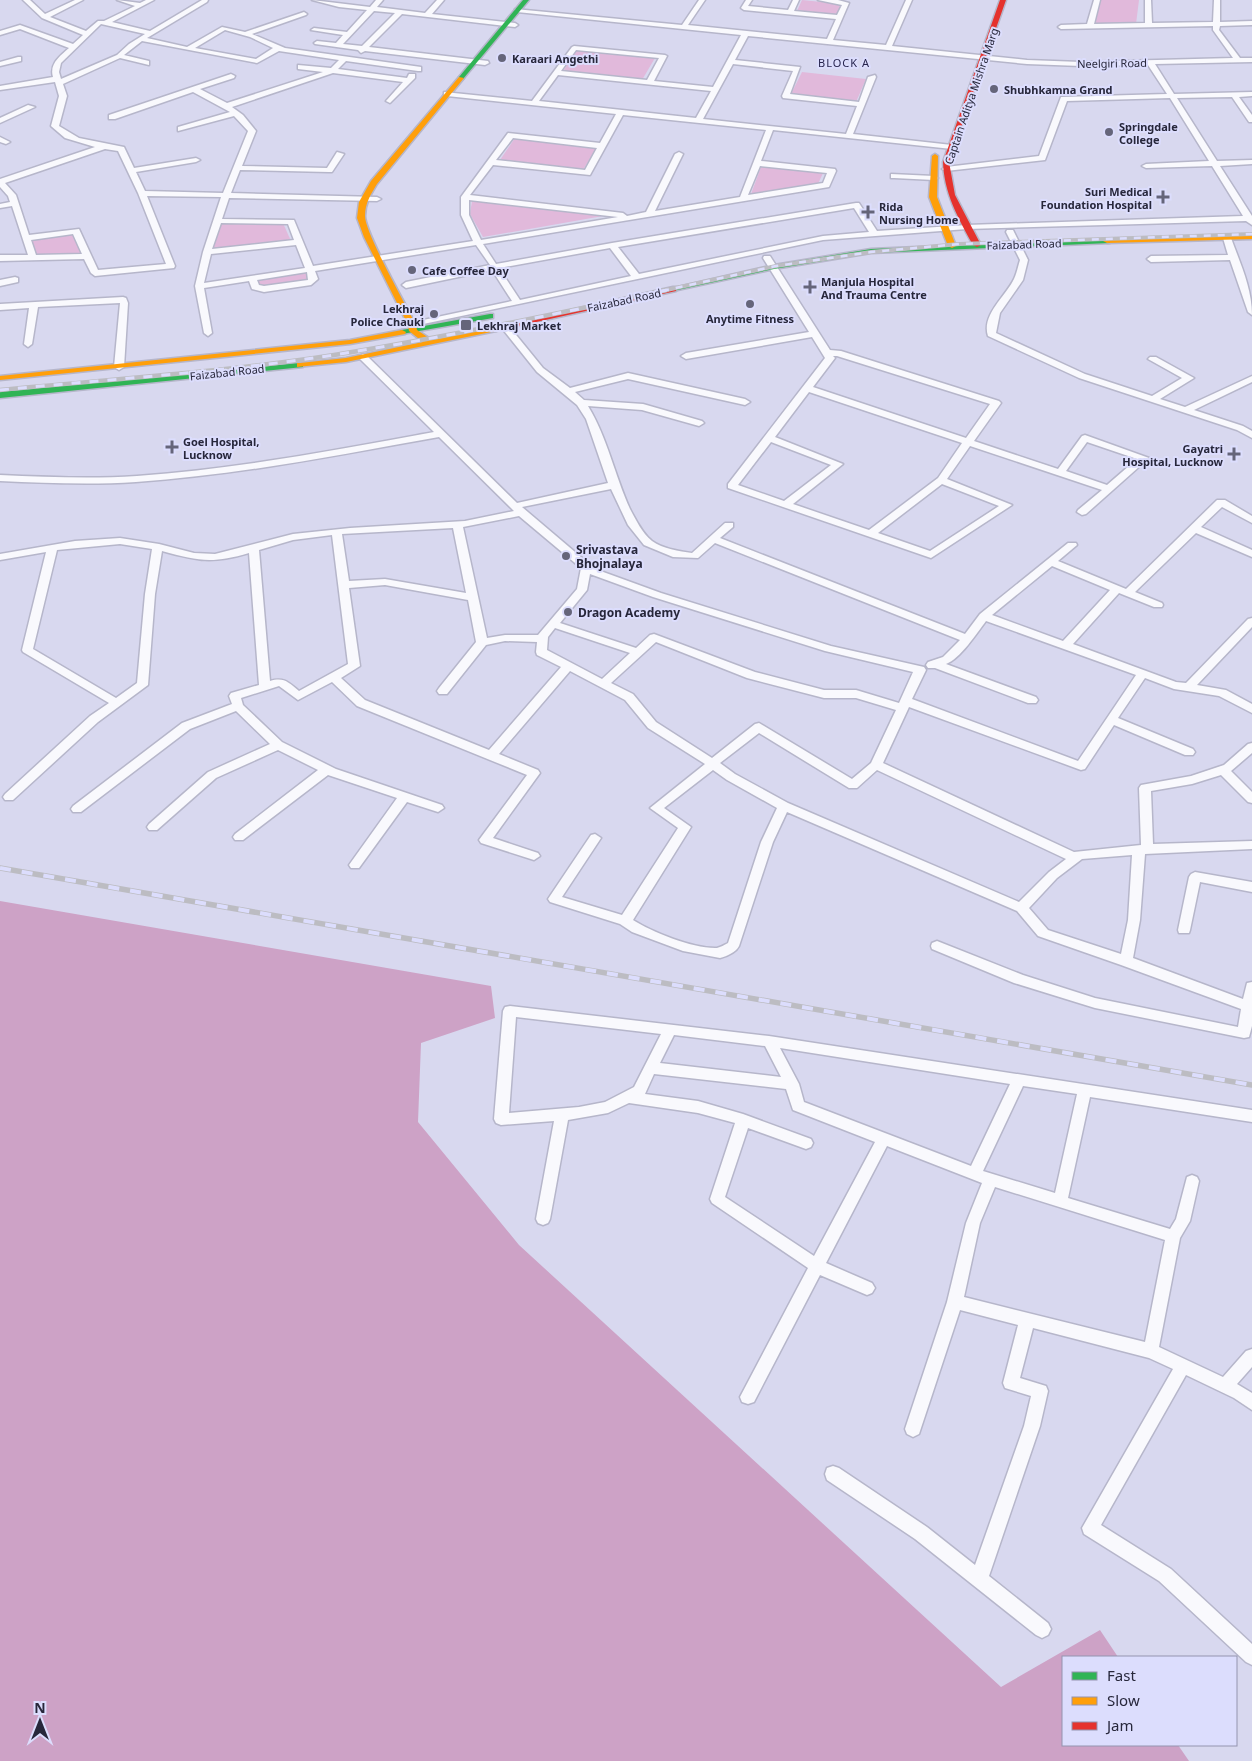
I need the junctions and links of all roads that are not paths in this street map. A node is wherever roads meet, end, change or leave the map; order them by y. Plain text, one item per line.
1 (26, 0) edge
2 (80, 0) edge
3 (120, 0) edge
4 (152, 0) edge
5 (315, 0) edge
6 (380, 0) edge
7 (536, 0) edge
8 (702, 0) edge
9 (749, 0) edge
10 (796, 0) edge
11 (821, 0) edge
12 (909, 0) edge
13 (992, 0) edge
14 (1003, 0) edge
15 (1097, 0) edge
16 (1148, 0) edge
17 (1217, 0) edge
18 (205, 1) edge
19 (438, 1) edge
20 (141, 5) junction
21 (523, 7) edge
22 (372, 8) junction
23 (400, 12) junction
24 (790, 12) junction
25 (304, 14) dead end
26 (428, 15) junction
27 (44, 17) junction
28 (840, 17) junction
29 (105, 23) junction
30 (1252, 23) edge
31 (1216, 24) junction
32 (510, 25) junction
33 (1149, 26) junction
34 (684, 27) junction
35 (1061, 27) dead end
36 (1090, 27) junction
37 (314, 30) dead end
38 (0, 33) edge
39 (151, 33) junction
40 (746, 33) junction
41 (87, 34) junction
42 (245, 34) junction
43 (348, 34) junction
44 (141, 39) junction
45 (829, 42) junction
46 (317, 43) dead end
47 (338, 45) junction
48 (74, 47) junction
49 (279, 48) junction
50 (364, 48) junction
51 (888, 48) junction
52 (188, 49) junction
53 (119, 56) junction
54 (429, 56) junction
55 (977, 57) junction
56 (18, 59) dead end
57 (348, 60) junction
58 (1238, 60) junction
59 (1252, 60) edge
60 (730, 62) junction
61 (146, 63) dead end
62 (479, 63) junction
63 (1151, 63) junction
64 (0, 64) edge
65 (388, 65) junction
66 (301, 67) dead end
67 (418, 69) junction
68 (332, 71) junction
69 (556, 73) junction
70 (231, 76) dead end
71 (378, 77) junction
72 (872, 77) dead end
73 (408, 80) junction
74 (58, 81) junction
75 (649, 83) junction
76 (0, 88) edge
77 (193, 89) junction
78 (716, 89) junction
79 (1252, 94) edge
80 (453, 95) junction
81 (1234, 95) junction
82 (1173, 96) junction
83 (390, 100) dead end
84 (534, 103) junction
85 (861, 104) junction
86 (226, 106) junction
87 (31, 108) dead end
88 (621, 112) junction
89 (235, 113) junction
90 (112, 117) dead end
91 (698, 120) junction
92 (1252, 120) edge
93 (0, 121) edge
94 (770, 128) junction
95 (181, 129) dead end
96 (848, 136) junction
97 (942, 137) junction
98 (602, 146) junction
99 (104, 147) junction
100 (952, 147) junction
101 (340, 154) dead end
102 (679, 154) dead end
103 (196, 160) dead end
104 (491, 162) junction
105 (757, 162) junction
106 (1252, 162) edge
107 (1214, 163) junction
108 (1146, 166) dead end
109 (238, 168) junction
110 (946, 169) junction
111 (131, 171) junction
112 (894, 176) dead end
113 (934, 178) junction
114 (0, 182) edge
115 (142, 193) junction
116 (226, 195) junction
117 (465, 197) junction
118 (743, 199) junction
119 (372, 203) junction
120 (15, 204) junction
121 (0, 206) edge
122 (649, 215) junction
123 (638, 216) junction
124 (218, 220) junction
125 (1251, 221) edge
126 (969, 230) junction
127 (946, 232) junction
128 (1010, 232) junction
129 (874, 233) junction
130 (380, 235) dead end
131 (1252, 237) edge
132 (26, 238) junction
133 (1227, 238) junction
134 (300, 242) junction
135 (480, 243) junction
136 (1016, 244) junction
137 (612, 245) junction
138 (977, 245) junction
139 (952, 246) junction
140 (207, 252) junction
141 (88, 256) junction
142 (392, 257) junction
143 (0, 258) edge
144 (33, 258) junction
145 (1234, 258) junction
146 (379, 260) junction
147 (1151, 260) dead end
148 (770, 262) junction
149 (493, 265) junction
150 (311, 270) junction
151 (637, 278) junction
152 (14, 280) dead end
153 (0, 283) edge
154 (199, 286) junction
155 (408, 289) joint
156 (518, 302) junction
157 (34, 305) junction
158 (0, 307) edge
159 (1252, 312) edge
160 (426, 322) junction
161 (505, 326) junction
162 (413, 328) junction
163 (208, 334) dead end
164 (816, 334) junction
165 (431, 343) junction
166 (28, 344) dead end
167 (827, 353) junction
168 (686, 356) dead end
169 (363, 357) junction
170 (1153, 359) dead end
171 (118, 367) junction
172 (0, 378) edge
173 (1252, 379) edge
174 (807, 388) junction
175 (568, 391) junction
176 (0, 395) edge
177 (1153, 399) junction
178 (745, 402) dead end
179 (581, 403) junction
180 (1186, 410) junction
181 (699, 423) dead end
182 (440, 434) junction
183 (1252, 435) edge
184 (768, 438) junction
185 (968, 442) junction
186 (1061, 472) junction
187 (0, 478) edge
188 (941, 480) junction
189 (614, 485) junction
190 (1109, 489) junction
191 (785, 505) junction
192 (518, 509) junction
193 (1082, 512) dead end
194 (1252, 520) edge
195 (457, 525) junction
196 (729, 525) dead end
197 (1194, 528) junction
198 (337, 532) junction
199 (871, 534) junction
200 (713, 539) junction
201 (1072, 545) dead end
202 (156, 547) junction
203 (254, 547) junction
204 (52, 548) junction
205 (1252, 554) edge
206 (0, 557) edge
207 (1051, 562) junction
208 (586, 566) junction
209 (344, 585) junction
210 (1122, 591) junction
211 (472, 596) junction
212 (1158, 606) dead end
213 (984, 616) junction
214 (1252, 621) edge
215 (553, 624) junction
216 (542, 639) junction
217 (967, 639) junction
218 (482, 642) junction
219 (1065, 646) junction
220 (637, 652) junction
221 (935, 664) junction
222 (568, 666) junction
223 (920, 670) junction
224 (1142, 674) junction
225 (333, 678) junction
226 (603, 684) junction
227 (265, 687) junction
228 (1188, 688) junction
229 (442, 691) dead end
230 (1032, 700) dead end
231 (117, 703) junction
232 (904, 705) junction
233 (238, 706) junction
234 (1252, 710) edge
235 (1112, 720) junction
236 (278, 745) junction
237 (1252, 747) edge
238 (1190, 752) dead end
239 (491, 756) junction
240 (712, 763) junction
241 (876, 765) junction
242 (328, 769) junction
243 (1223, 770) junction
244 (9, 797) dead end
245 (404, 797) junction
246 (1252, 799) edge
247 (784, 806) junction
248 (438, 808) dead end
249 (77, 809) dead end
250 (153, 827) dead end
251 (239, 837) dead end
252 (595, 838) dead end
253 (1252, 845) edge
254 (1143, 849) junction
255 (534, 856) dead end
256 (1076, 858) junction
257 (355, 865) dead end
258 (1252, 887) edge
259 (1021, 908) junction
260 (625, 921) junction
261 (1184, 930) dead end
262 (937, 946) dead end
263 (1126, 961) junction
264 (1252, 986) edge
265 (1250, 1007) edge
266 (670, 1029) junction
267 (1248, 1034) edge
268 (769, 1040) junction
269 (651, 1068) junction
270 (1019, 1080) junction
271 (792, 1084) junction
272 (1085, 1090) junction
273 (629, 1097) junction
274 (562, 1114) junction
275 (1252, 1116) edge
276 (743, 1120) junction
277 (884, 1139) junction
278 (806, 1144) dead end
279 (974, 1174) junction
280 (991, 1180) junction
281 (1192, 1182) dead end
282 (1060, 1202) junction
283 (543, 1219) dead end
284 (1173, 1236) junction
285 (817, 1266) junction
286 (867, 1288) dead end
287 (955, 1302) junction
288 (1027, 1320) junction
289 (1151, 1351) junction
290 (1252, 1356) edge
291 (1183, 1366) junction
292 (1225, 1386) junction
293 (748, 1397) dead end
294 (1252, 1403) edge
295 (913, 1429) dead end
296 (833, 1474) dead end
297 (979, 1579) junction
298 (1042, 1629) dead end
299 (1252, 1656) edge

1 - 27 street
2 - 27 street
3 - 20 street
4 - 20 street
5 - 22 street
6 - 22 street
7 - 21 main road
8 - 34 street
9 - 24 street
10 - 24 street
11 - 28 street
12 - 51 street
13 - 55 main road, Captain Aditya Mishra Marg
14 - 55 main road, Captain Aditya Mishra Marg
15 - 36 street
16 - 33 street
17 - 31 street
18 - 39 street
19 - 26 street
20 - 29 street
21 - 32 main road
21 - 34 street, Neelgiri Road
22 - 23 street
22 - 43 street
23 - 26 street
23 - 50 street
24 - 28 street
25 - 42 street
26 - 32 street
27 - 41 street
28 - 45 street
29 - 39 street
29 - 41 street
30 - 31 street
31 - 33 street
31 - 58 street
32 - 62 main road
33 - 36 street
34 - 40 street, Neelgiri Road
35 - 36 street
37 - 43 street
38 - 48 street
39 - 44 street
40 - 45 street, Neelgiri Road
40 - 60 street
41 - 48 street
42 - 49 street
42 - 52 street
43 - 47 street
44 - 52 street
44 - 53 street
45 - 51 street, Neelgiri Road
46 - 47 street
47 - 50 street
48 - 74 street
49 - 52 street
49 - 57 street
50 - 54 street
50 - 57 street
51 - 55 street, Neelgiri Road
53 - 61 street
53 - 74 street
54 - 62 street
54 - 67 street
55 - 63 street, Neelgiri Road
55 - 97 main road, Captain Aditya Mishra Marg
55 - 100 main road, Captain Aditya Mishra Marg
56 - 64 street
57 - 65 street
57 - 68 street
58 - 59 street, Neelgiri Road
58 - 63 street, Neelgiri Road
60 - 78 street
60 - 85 street
62 - 80 main road
63 - 82 street
65 - 67 street
65 - 71 street
66 - 68 street
67 - 73 street
68 - 71 street
68 - 86 street
69 - 75 street
69 - 75 street
69 - 84 street
70 - 77 street
71 - 73 street
72 - 85 street
73 - 83 street
74 - 76 street
74 - 99 street
75 - 78 street
77 - 86 street
77 - 90 street
78 - 91 street
79 - 81 street
80 - 84 street
80 - 119 main road
81 - 82 street
81 - 92 street
82 - 107 street
82 - 110 street
84 - 88 street
85 - 96 street
86 - 89 street
87 - 93 street
88 - 91 street
88 - 98 street
89 - 95 street
89 - 109 street
91 - 94 street
94 - 96 street
94 - 105 street
96 - 97 street
97 - 100 street
97 - 113 main road, Captain Aditya Mishra Marg
98 - 104 street
98 - 104 street
99 - 111 street
99 - 114 street
100 - 110 main road, Captain Aditya Mishra Marg
101 - 109 street
102 - 122 street
103 - 111 street
104 - 117 street
105 - 118 street
105 - 118 street
106 - 107 street
107 - 108 street
107 - 125 street
109 - 116 street
110 - 126 main road, Captain Aditya Mishra Marg
111 - 115 street
112 - 113 street
113 - 127 main road, Captain Aditya Mishra Marg
114 - 120 street
115 - 116 street
115 - 141 street
116 - 119 street
116 - 124 street
117 - 123 street
117 - 135 street
118 - 122 street
119 - 146 main road
120 - 121 street
120 - 132 street
122 - 123 street
123 - 135 street
124 - 134 street
124 - 140 street
125 - 126 street
125 - 128 main road, Faizabad Road
126 - 127 main road, Faizabad Road
126 - 128 main road, Faizabad Road
126 - 138 main road, Captain Aditya Mishra Marg
127 - 129 street
127 - 139 main road, Captain Aditya Mishra Marg
127 - 148 main road, Faizabad Road
128 - 136 street
129 - 137 street
129 - 151 street
130 - 142 main road
131 - 133 main road, Faizabad Road
132 - 141 street
132 - 144 street
133 - 136 main road, Faizabad Road
133 - 145 street
134 - 140 street
134 - 150 street
135 - 142 street
135 - 149 street
136 - 138 main road, Faizabad Road
136 - 177 street
137 - 149 street
137 - 151 street
138 - 139 main road, Faizabad Road
139 - 148 main road, Faizabad Road
140 - 154 street
141 - 144 street
142 - 146 street
142 - 155 main road
143 - 144 street
145 - 147 street
145 - 159 street
146 - 150 street
146 - 162 main road
148 - 160 main road, Faizabad Road
148 - 161 main road, Faizabad Road
148 - 164 street
149 - 155 street
149 - 156 street
150 - 154 street
151 - 156 street
152 - 153 street
154 - 163 street
156 - 160 street
157 - 158 street
157 - 166 street
157 - 171 street
160 - 162 main road, Faizabad Road
160 - 165 main road
161 - 165 main road, Faizabad Road
161 - 175 street
162 - 165 main road
162 - 171 main road, Faizabad Road
164 - 167 street
164 - 168 street
165 - 169 main road, Faizabad Road
167 - 174 street
167 - 185 street
169 - 176 main road, Faizabad Road
169 - 182 street
170 - 177 street
171 - 172 main road, Faizabad Road
173 - 180 street
174 - 184 street
174 - 185 street
175 - 178 street
175 - 179 street
177 - 180 street
179 - 181 street
179 - 189 street
180 - 183 street
182 - 187 street
182 - 192 street
184 - 191 street
184 - 191 street
185 - 186 street
185 - 188 street
186 - 190 street
186 - 190 street
188 - 199 street
188 - 199 street
189 - 192 street
189 - 200 street
190 - 193 street
191 - 199 street
192 - 195 street
192 - 208 street
194 - 197 street
195 - 198 street
195 - 211 street
196 - 200 street
197 - 205 street
197 - 210 street
198 - 203 street
198 - 209 street
200 - 217 street
201 - 207 street
202 - 203 street
202 - 204 street
202 - 231 street
203 - 227 street
204 - 206 street
204 - 231 street
207 - 210 street
207 - 213 street
208 - 215 street
208 - 223 street
209 - 211 street
209 - 225 street
210 - 212 street
210 - 219 street
211 - 218 street
213 - 217 street
213 - 219 street
214 - 228 street
215 - 216 street
215 - 220 street
216 - 218 street
216 - 222 street
217 - 221 street
218 - 229 street
219 - 224 street
220 - 226 street
220 - 232 street
221 - 223 street
221 - 230 street
222 - 226 street
222 - 239 street
223 - 232 street
224 - 228 street
224 - 235 street
225 - 227 street
225 - 239 street
226 - 240 street
227 - 233 street
228 - 234 street
231 - 244 street
232 - 235 street
232 - 241 street
233 - 236 street
233 - 249 street
235 - 238 street
236 - 242 street
236 - 250 street
237 - 243 street
239 - 255 street
240 - 241 street
240 - 247 street
240 - 260 street
241 - 256 street
242 - 245 street
242 - 251 street
243 - 246 street
243 - 254 street
245 - 248 street
245 - 257 street
247 - 259 street
247 - 260 street
252 - 260 street
253 - 254 street
254 - 256 street
254 - 263 street
256 - 259 street
258 - 261 street
259 - 263 street
262 - 267 street
263 - 265 street
264 - 265 street
265 - 267 street
266 - 268 street
266 - 269 street
266 - 274 street
268 - 270 street
268 - 271 street
269 - 271 street
269 - 273 street
270 - 272 street
270 - 279 street
271 - 277 street
272 - 275 street
272 - 282 street
273 - 274 street
273 - 276 street
274 - 283 street
276 - 278 street
276 - 285 street
277 - 279 street
277 - 285 street
279 - 280 street
280 - 282 street
280 - 287 street
281 - 284 street
282 - 284 street
284 - 289 street
285 - 286 street
285 - 293 street
287 - 288 street
287 - 295 street
288 - 289 street
288 - 297 street
289 - 291 street
290 - 292 street
291 - 292 street
291 - 299 street
292 - 294 street
296 - 297 street
297 - 298 street

